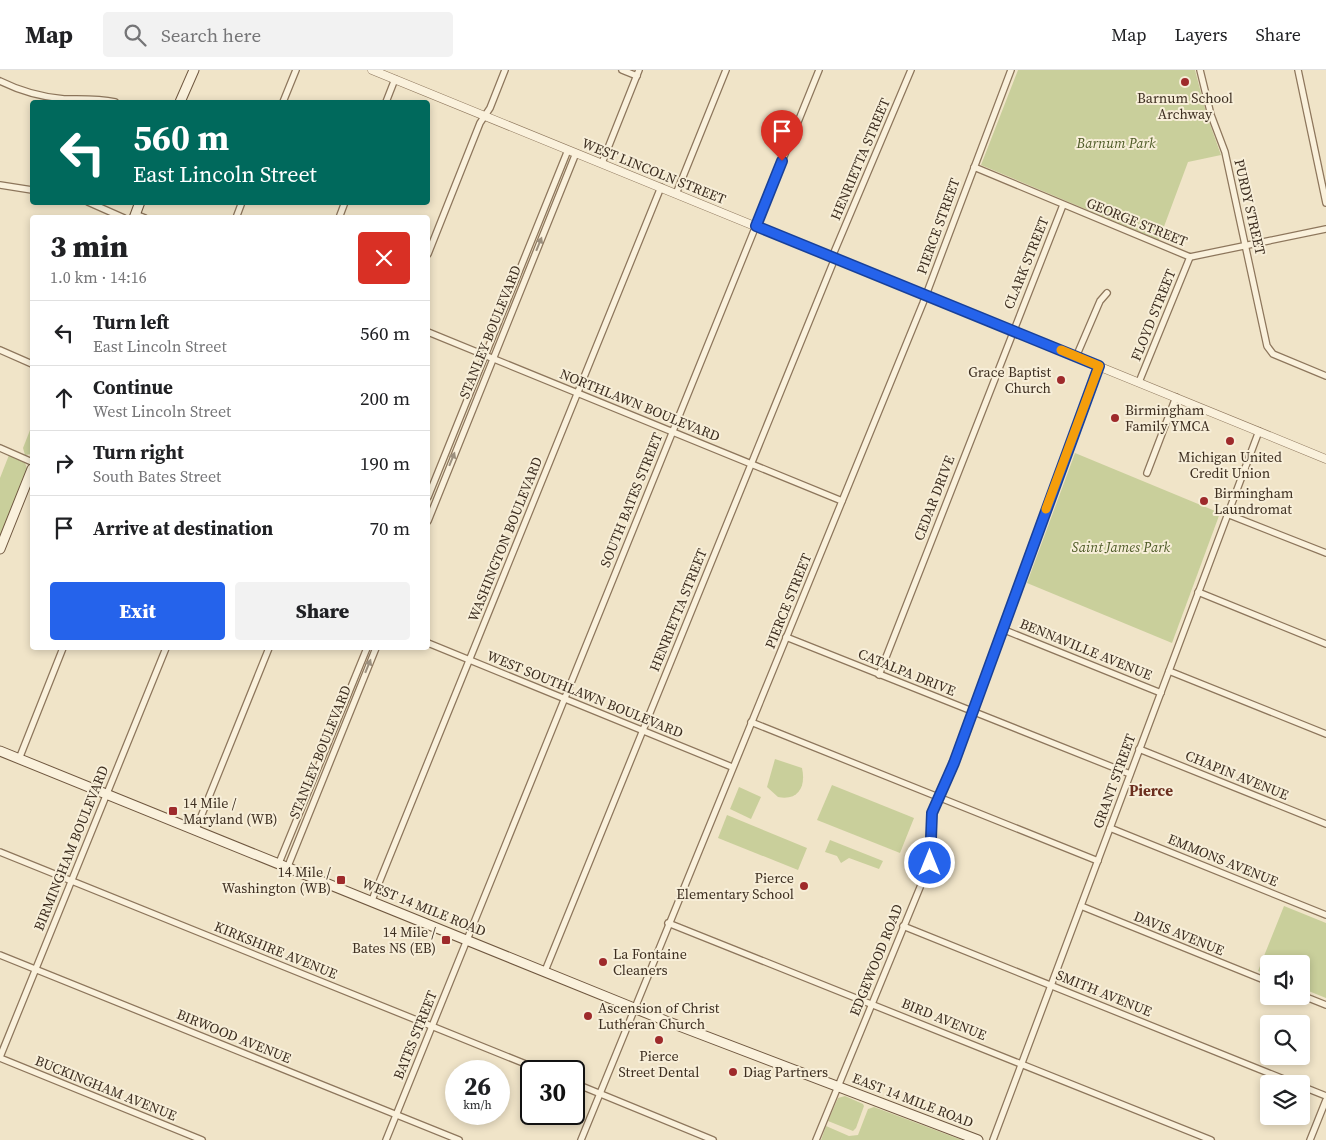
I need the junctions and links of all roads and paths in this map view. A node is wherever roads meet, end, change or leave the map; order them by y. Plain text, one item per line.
1 (194, 70) edge
2 (296, 70) edge
3 (372, 70) edge
4 (505, 70) edge
5 (622, 70) edge
6 (726, 70) edge
7 (819, 70) edge
8 (911, 70) edge
9 (1011, 70) edge
10 (1200, 70) edge
11 (1298, 70) edge
12 (638, 73) edge
13 (395, 79) junction
14 (0, 82) edge
15 (102, 100) edge
16 (181, 100) edge
17 (284, 100) edge
18 (387, 100) edge
19 (485, 116) junction
20 (568, 150) junction
21 (576, 153) junction
22 (602, 163) junction
23 (974, 167) junction
24 (0, 185) edge
25 (661, 187) junction
26 (30, 190) edge
27 (676, 194) junction
28 (1326, 203) edge
29 (1063, 204) junction
30 (95, 205) edge
31 (117, 215) edge
32 (756, 226) junction
33 (1326, 229) edge
34 (1246, 246) junction
35 (430, 249) edge
36 (1190, 257) junction
37 (834, 258) junction
38 (522, 263) junction
39 (530, 266) junction
40 (1107, 293) dead end
41 (926, 295) junction
42 (1012, 330) junction
43 (430, 333) edge
44 (0, 350) edge
45 (485, 356) junction
46 (1076, 356) junction
47 (492, 358) junction
48 (30, 363) edge
49 (1099, 366) junction
50 (1326, 376) edge
51 (1139, 382) junction
52 (578, 393) junction
53 (1176, 397) junction
54 (1258, 431) junction
55 (672, 432) junction
56 (0, 448) edge
57 (1326, 459) edge
58 (30, 461) edge
59 (751, 464) junction
60 (1147, 473) dead end
61 (30, 482) edge
62 (433, 485) junction
63 (441, 488) junction
64 (430, 493) edge
65 (842, 501) junction
66 (1227, 514) junction
67 (430, 516) edge
68 (0, 547) edge
69 (1326, 553) edge
70 (1198, 592) junction
71 (1002, 628) junction
72 (786, 637) junction
73 (430, 644) edge
74 (1326, 644) edge
75 (62, 650) edge
76 (165, 650) edge
77 (268, 650) edge
78 (365, 650) edge
79 (375, 650) edge
80 (469, 660) junction
81 (1169, 671) junction
82 (879, 674) junction
83 (1161, 693) junction
84 (564, 698) junction
85 (972, 711) junction
86 (751, 722) junction
87 (643, 731) junction
88 (1326, 734) edge
89 (329, 741) junction
90 (336, 744) junction
91 (1139, 749) junction
92 (0, 751) edge
93 (18, 758) junction
94 (732, 767) junction
95 (1130, 774) junction
96 (107, 794) junction
97 (938, 798) junction
98 (1326, 824) edge
99 (1110, 828) junction
100 (196, 829) junction
101 (0, 852) edge
102 (1098, 861) junction
103 (284, 865) junction
104 (71, 881) junction
105 (372, 900) junction
106 (1081, 906) junction
107 (1326, 915) edge
108 (668, 923) junction
109 (903, 926) junction
110 (466, 938) junction
111 (0, 956) edge
112 (36, 970) junction
113 (545, 971) junction
114 (1260, 978) edge
115 (1051, 985) junction
116 (1310, 999) edge
117 (872, 1004) junction
118 (1326, 1005) edge
119 (634, 1008) junction
120 (431, 1026) junction
121 (0, 1058) edge
122 (520, 1062) edge
123 (1022, 1064) junction
124 (1274, 1075) edge
125 (838, 1086) junction
126 (585, 1089) edge
127 (1310, 1090) edge
128 (600, 1095) junction
129 (1326, 1096) edge
130 (1326, 1100) edge
131 (396, 1115) junction
132 (202, 1140) edge
133 (386, 1140) edge
134 (459, 1140) edge
135 (581, 1140) edge
136 (713, 1140) edge
137 (816, 1140) edge
138 (978, 1140) edge
139 (993, 1140) edge
140 (1211, 1140) edge
141 (1310, 1140) edge

1 - 16 main road
2 - 17 street
3 - 13 street, WEST LINCOLN STREET
4 - 19 street
5 - 12 street
6 - 27 street
7 - 32 street, SOUTH BATES STREET
8 - 37 street, HENRIETTA STREET
9 - 23 street, PIERCE STREET
10 - 34 street, PURDY STREET
11 - 28 street
12 - 22 street
13 - 18 street
13 - 19 street, WEST LINCOLN STREET
14 - 15 street
19 - 20 street, WEST LINCOLN STREET
19 - 35 street
20 - 21 street, WEST LINCOLN STREET
20 - 38 street, STANLEY BOULEVARD
21 - 22 street, WEST LINCOLN STREET
39 -> 21 street, STANLEY BOULEVARD
22 - 25 street, WEST LINCOLN STREET
23 - 29 street, GEORGE STREET
23 - 41 street, PIERCE STREET
24 - 26 street
25 - 27 street, WEST LINCOLN STREET
25 - 52 street, WASHINGTON BOULEVARD
27 - 32 street, WEST LINCOLN STREET
29 - 36 street, GEORGE STREET
29 - 42 street, CLARK STREET
30 - 31 street
32 - 37 street, WEST LINCOLN STREET
32 - 55 street, SOUTH BATES STREET
33 - 34 street, GEORGE STREET
34 - 36 street, GEORGE STREET
34 - 50 street, PURDY STREET
36 - 51 street, FLOYD STREET
37 - 41 street, WEST LINCOLN STREET
37 - 59 street, HENRIETTA STREET
38 - 39 street
38 - 45 street, STANLEY BOULEVARD
39 - 47 street, STANLEY BOULEVARD
40 - 46 street
41 - 42 street, WEST LINCOLN STREET
41 - 65 street, PIERCE STREET
42 - 46 street, WEST LINCOLN STREET
42 - 82 street, CEDAR DRIVE
43 - 45 street, NORTHLAWN BOULEVARD
44 - 48 street
45 - 47 street, NORTHLAWN BOULEVARD
45 - 62 street, STANLEY BOULEVARD
46 - 49 street, WEST LINCOLN STREET
47 - 52 street, NORTHLAWN BOULEVARD
63 -> 47 street, STANLEY BOULEVARD
49 - 51 street, WEST LINCOLN STREET
49 - 71 street, EDGEWOOD ROAD
51 - 53 street, WEST LINCOLN STREET
52 - 55 street, NORTHLAWN BOULEVARD
52 - 80 street, WASHINGTON BOULEVARD
53 - 54 street, WEST LINCOLN STREET
53 - 60 street
54 - 57 street, WEST LINCOLN STREET
54 - 66 street, GRANT STREET
55 - 59 street, NORTHLAWN BOULEVARD
55 - 84 street, SOUTH BATES STREET
56 - 58 street
59 - 65 street, NORTHLAWN BOULEVARD
59 - 87 street, HENRIETTA STREET
61 - 68 main road
62 - 63 street
62 - 64 street, STANLEY BOULEVARD
63 - 67 street, STANLEY BOULEVARD
65 - 72 street, PIERCE STREET
66 - 69 street
66 - 70 street, GRANT STREET
70 - 74 street
70 - 81 street, GRANT STREET
71 - 83 street, BENNAVILLE AVENUE
71 - 85 street, EDGEWOOD ROAD
72 - 82 street, CATALPA DRIVE
72 - 86 street, PIERCE STREET
73 - 80 street, WEST SOUTHLAWN BOULEVARD
75 - 93 street
76 - 96 street, BIRMINGHAM BOULEVARD
77 - 100 street
78 - 89 street, STANLEY BOULEVARD
90 -> 79 street, STANLEY BOULEVARD
80 - 84 street, WEST SOUTHLAWN BOULEVARD
80 - 105 street, WASHINGTON BOULEVARD
81 - 83 street, GRANT STREET
81 - 88 street, BENNAVILLE AVENUE
82 - 85 street, CATALPA DRIVE
83 - 91 street, GRANT STREET
84 - 87 street, WEST SOUTHLAWN BOULEVARD
84 - 110 street, SOUTH BATES STREET
85 - 95 street, CATALPA DRIVE
85 - 97 street, EDGEWOOD ROAD
86 - 94 street, PIERCE STREET
86 - 97 street
87 - 94 street, WEST SOUTHLAWN BOULEVARD
87 - 113 street, HENRIETTA STREET
89 - 90 street
89 - 103 street, STANLEY BOULEVARD
90 - 103 street, STANLEY BOULEVARD
91 - 95 street, GRANT STREET
91 - 98 street, CHAPIN AVENUE
92 - 93 main road, WEST 14 MILE ROAD
93 - 96 main road, WEST 14 MILE ROAD
94 - 108 street, PIERCE STREET
95 - 99 street, GRANT STREET
96 - 100 main road, WEST 14 MILE ROAD
96 - 104 street, BIRMINGHAM BOULEVARD
97 - 102 street
97 - 109 street, EDGEWOOD ROAD
99 - 102 street, GRANT STREET
99 - 107 street, EMMONS AVENUE
100 - 103 main road, WEST 14 MILE ROAD
101 - 104 street, KIRKSHIRE AVENUE
102 - 106 street, GRANT STREET
103 - 105 main road, WEST 14 MILE ROAD
104 - 112 street, BIRMINGHAM BOULEVARD
104 - 120 street, KIRKSHIRE AVENUE
105 - 110 main road, WEST 14 MILE ROAD
106 - 114 street, DAVIS AVENUE
106 - 115 street, GRANT STREET
108 - 117 street, BIRD AVENUE
108 - 119 street, PIERCE STREET
109 - 115 street, SMITH AVENUE
109 - 117 street, EDGEWOOD ROAD
110 - 113 main road, WEST 14 MILE ROAD
110 - 120 street, BATES STREET
111 - 112 street, BIRWOOD AVENUE
112 - 121 street, BIRMINGHAM BOULEVARD
112 - 131 street, BIRWOOD AVENUE
113 - 119 main road, WEST 14 MILE ROAD
115 - 123 street, GRANT STREET
115 - 124 street, SMITH AVENUE
116 - 118 street
117 - 123 street, BIRD AVENUE
117 - 125 street, EDGEWOOD ROAD
119 - 125 main road, WEST 14 MILE ROAD
119 - 128 street, PIERCE STREET
120 - 122 street, KIRKSHIRE AVENUE
120 - 131 street, BATES STREET
121 - 132 street, BUCKINGHAM AVENUE
123 - 139 street, GRANT STREET
123 - 140 street, BIRD AVENUE
125 - 137 street, EDGEWOOD ROAD
125 - 138 main road, EAST 14 MILE ROAD
126 - 128 street
127 - 129 street
128 - 135 street, PIERCE STREET
128 - 136 street
130 - 141 street
131 - 133 street, BATES STREET
131 - 134 street, BIRWOOD AVENUE

